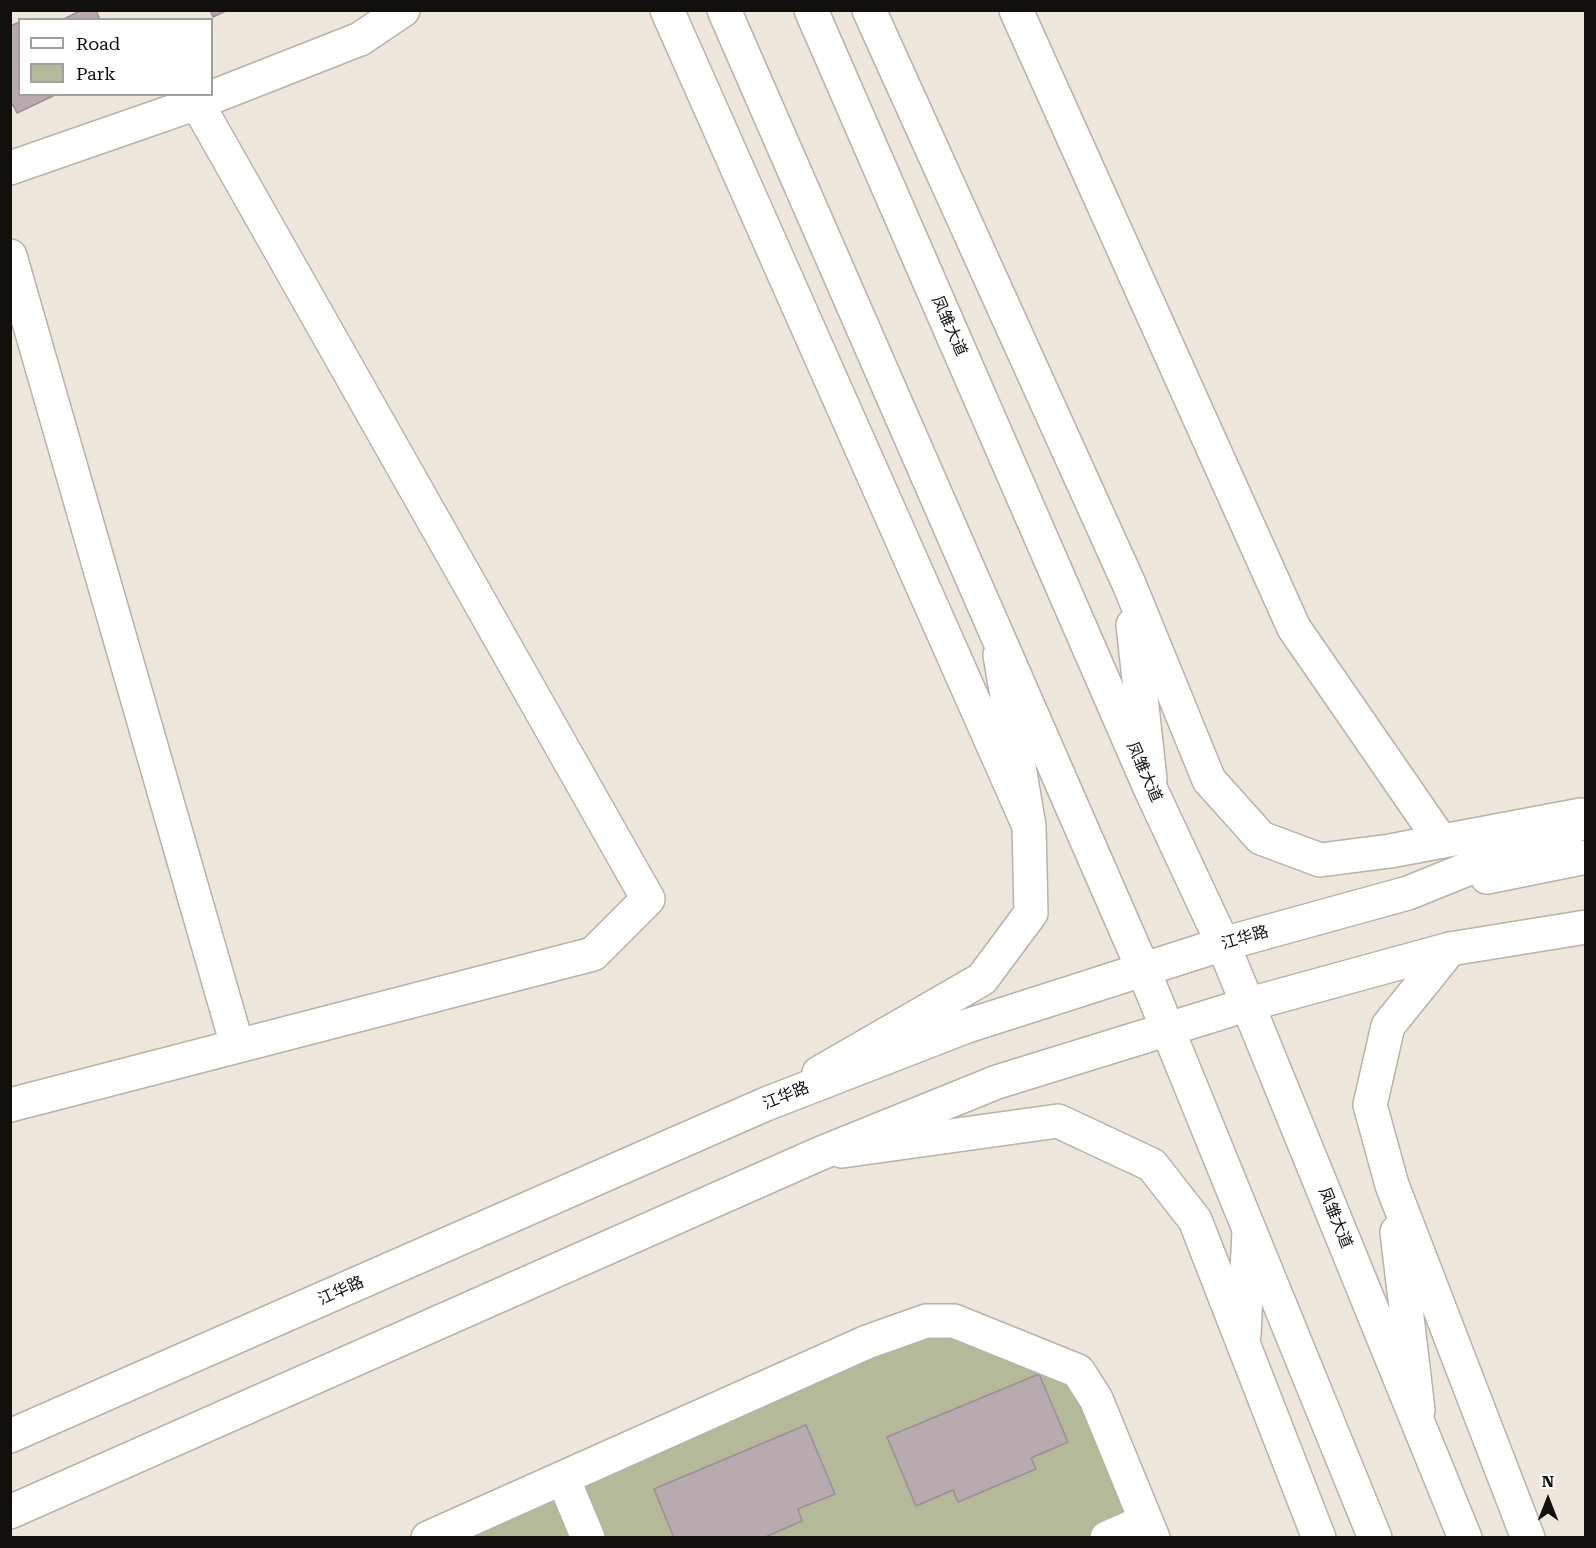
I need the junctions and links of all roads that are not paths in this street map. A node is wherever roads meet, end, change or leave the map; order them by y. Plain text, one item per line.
1 (403, 10) edge
2 (667, 10) edge
3 (724, 10) edge
4 (869, 10) edge
5 (1016, 10) edge
6 (816, 17) edge
7 (197, 103) junction
8 (10, 168) edge
9 (10, 256) edge
10 (1129, 584) junction
11 (995, 627) junction
12 (1151, 790) junction
13 (1586, 814) edge
14 (1586, 821) edge
15 (1029, 826) junction
16 (1441, 841) junction
17 (1586, 857) edge
18 (1408, 893) junction
19 (1586, 927) edge
20 (1223, 944) junction
21 (1450, 949) junction
22 (1143, 969) junction
23 (1246, 1005) junction
24 (1167, 1029) junction
25 (237, 1046) junction
26 (766, 1104) junction
27 (10, 1105) edge
28 (819, 1154) junction
29 (1392, 1185) junction
30 (1249, 1231) junction
31 (1244, 1348) junction
32 (1419, 1421) junction
33 (10, 1436) edge
34 (563, 1478) junction
35 (10, 1512) edge
36 (1150, 1529) edge
37 (428, 1538) edge
38 (588, 1538) edge
39 (1107, 1538) edge
40 (1319, 1538) edge
41 (1375, 1538) edge
42 (1465, 1538) edge
43 (1528, 1538) edge

1 - 7 street
2 - 15 street
3 - 11 street
4 - 10 street
5 - 16 street
6 - 12 street, 凤雏大道
7 - 8 street
7 - 25 street
9 - 25 street
10 - 12 street
10 - 16 street
11 - 15 street
11 - 22 street
12 - 20 street, 凤雏大道
13 - 16 street
14 - 18 street, 江华路
15 - 26 street
17 - 18 street
18 - 20 street, 江华路
19 - 21 street
20 - 22 street, 江华路
20 - 23 street, 凤雏大道
21 - 23 street
21 - 29 street
22 - 24 street
22 - 26 street, 江华路
23 - 24 street
23 - 32 street, 凤雏大道
24 - 28 street
24 - 30 street
25 - 27 street
26 - 33 street, 江华路
28 - 31 street
28 - 35 street
29 - 32 street
29 - 43 street
30 - 31 street
30 - 41 street
31 - 40 street
32 - 42 street, 凤雏大道
34 - 36 street
34 - 37 street
34 - 38 street
36 - 39 street

